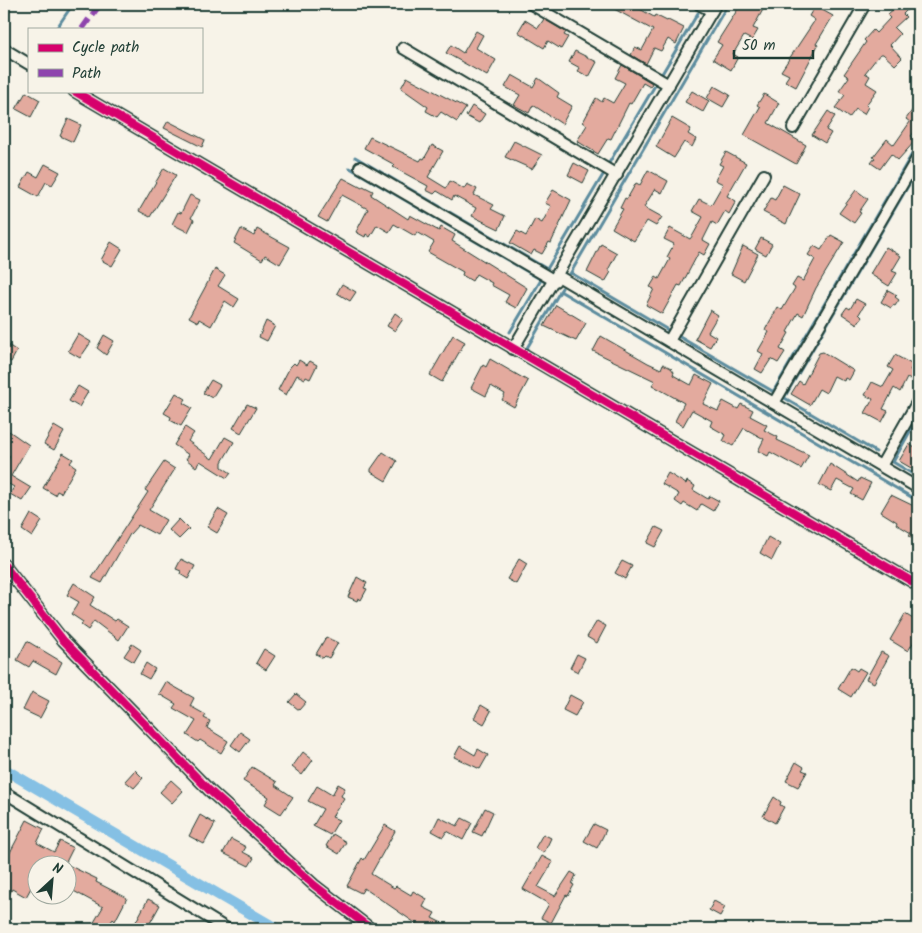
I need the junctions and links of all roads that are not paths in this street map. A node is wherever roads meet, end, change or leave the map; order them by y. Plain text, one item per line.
1 (531, 4) edge
2 (699, 4) edge
3 (865, 4) edge
4 (714, 8) edge
5 (403, 48) dead end
6 (4, 49) edge
7 (28, 63) edge
8 (669, 85) junction
9 (76, 92) edge
10 (793, 128) dead end
11 (918, 157) edge
12 (360, 166) dead end
13 (617, 175) junction
14 (764, 175) dead end
15 (557, 279) junction
16 (669, 341) junction
17 (513, 349) junction
18 (918, 401) edge
19 (774, 403) junction
20 (881, 466) junction
21 (918, 488) edge
22 (4, 565) edge
23 (918, 585) edge
24 (4, 792) edge
25 (227, 929) edge
26 (371, 929) edge

1 - 8 street
2 - 4 street
3 - 10 street
4 - 8 street
5 - 13 street
6 - 7 street
8 - 13 street
9 - 17 street
11 - 19 street
12 - 15 street
13 - 15 street
14 - 16 street
15 - 16 street
15 - 17 street
16 - 19 street
17 - 23 street
18 - 20 street
19 - 20 street
20 - 21 street
22 - 26 street
24 - 25 street

